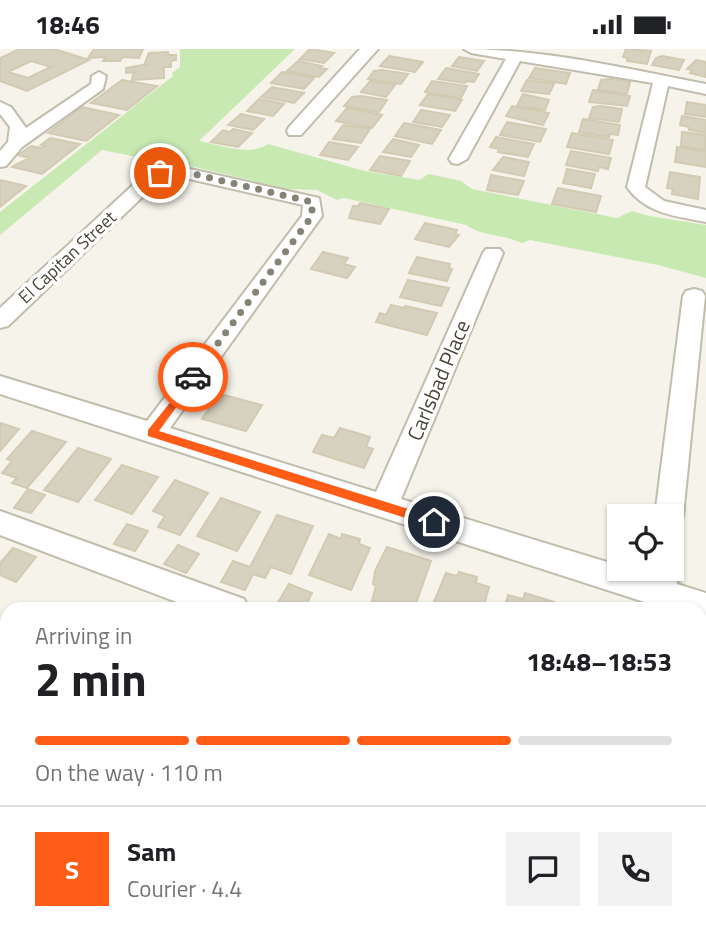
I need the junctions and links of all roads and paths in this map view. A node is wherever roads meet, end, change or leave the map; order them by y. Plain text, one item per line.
1 (369, 49) edge
2 (471, 49) edge
3 (587, 49) edge
4 (606, 49) edge
5 (515, 55) junction
6 (581, 65) junction
7 (599, 68) junction
8 (99, 76) dead end
9 (662, 79) junction
10 (706, 89) edge
11 (0, 107) edge
12 (295, 131) dead end
13 (16, 142) junction
14 (458, 159) dead end
15 (0, 162) edge
16 (706, 216) edge
17 (492, 253) dead end
18 (694, 296) dead end
19 (0, 321) edge
20 (0, 385) edge
21 (152, 433) junction
22 (670, 504) edge
23 (384, 506) junction
24 (3, 530) edge
25 (607, 566) edge
26 (662, 581) edge
27 (213, 602) edge
28 (698, 602) edge

1 - 12 street
2 - 5 street
3 - 6 street
4 - 7 street
5 - 6 street
5 - 14 street
6 - 7 street
7 - 9 street
8 - 13 street
9 - 10 street
9 - 16 street
11 - 13 street
13 - 15 street
17 - 23 street, Carlsbad Place
18 - 22 street
19 - 21 street, El Capitan Street
20 - 21 street
21 - 23 street
23 - 25 street
24 - 27 street
26 - 28 street

